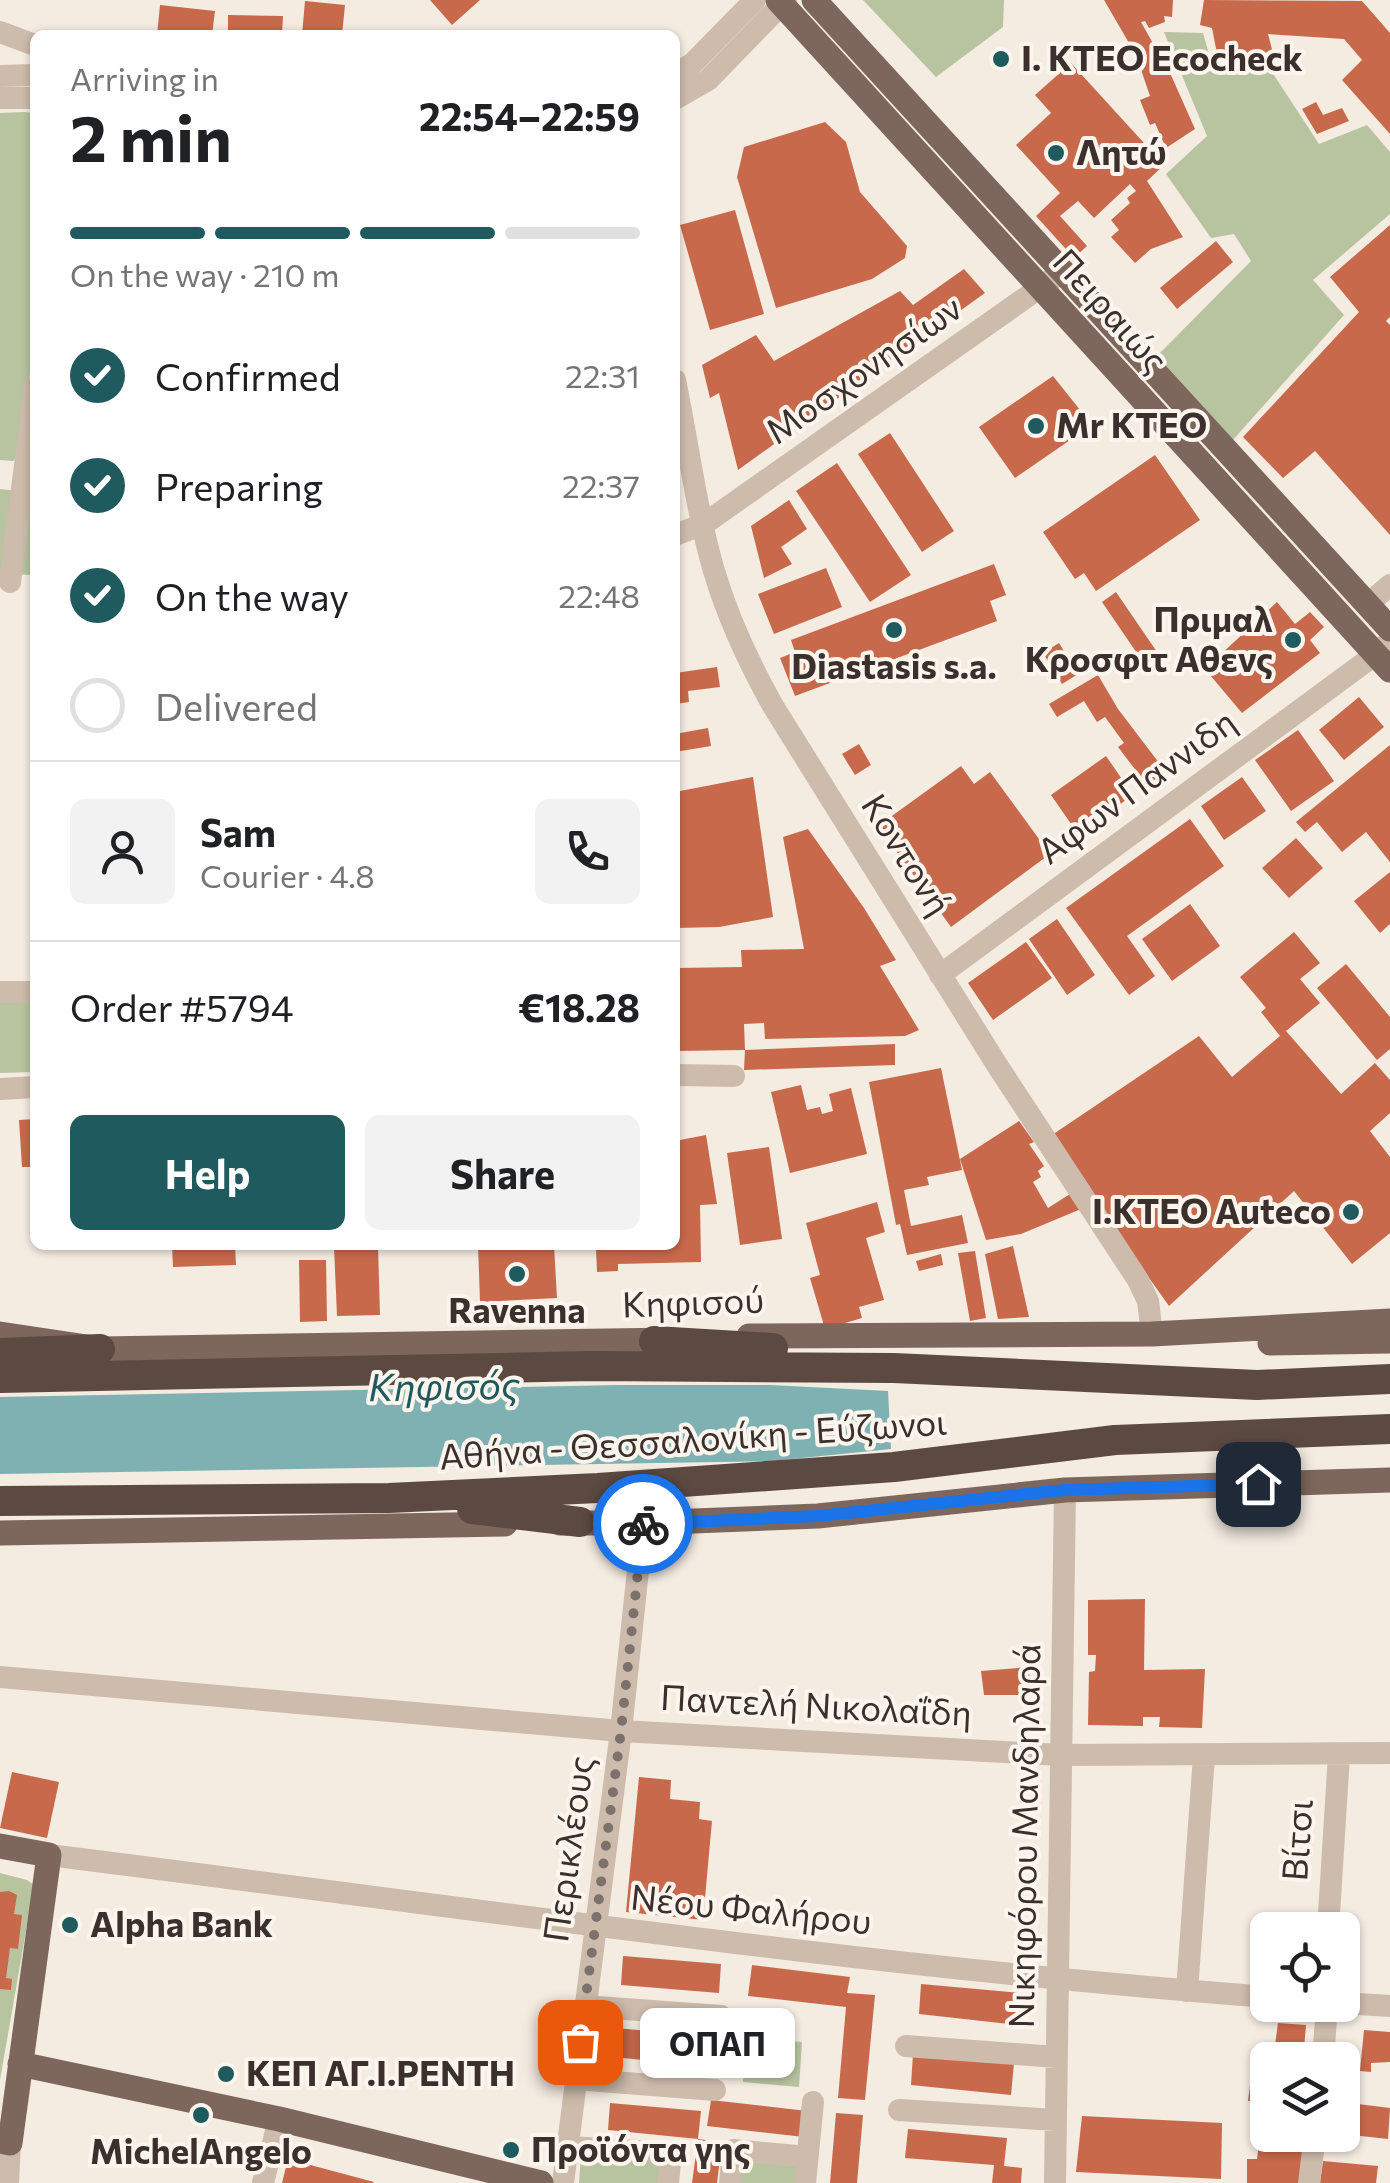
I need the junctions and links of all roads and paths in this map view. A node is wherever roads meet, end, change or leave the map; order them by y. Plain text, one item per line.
1 (755, 0) edge
2 (814, 0) edge
3 (782, 2) edge
4 (0, 32) edge
5 (30, 43) edge
6 (680, 72) edge
7 (30, 75) edge
8 (0, 76) edge
9 (680, 96) edge
10 (0, 98) edge
11 (30, 98) edge
12 (1063, 272) junction
13 (1041, 288) junction
14 (680, 405) edge
15 (0, 472) edge
16 (30, 477) edge
17 (30, 485) edge
18 (704, 524) junction
19 (680, 533) edge
20 (5, 582) edge
21 (30, 583) edge
22 (1390, 584) edge
23 (1368, 604) junction
24 (1390, 629) edge
25 (1385, 655) edge
26 (940, 975) junction
27 (0, 992) edge
28 (30, 992) edge
29 (680, 1075) edge
30 (734, 1076) dead end
31 (30, 1087) edge
32 (0, 1089) edge
33 (0, 1317) edge
34 (1390, 1320) edge
35 (1152, 1334) junction
36 (8, 1341) edge
37 (654, 1341) junction
38 (1390, 1342) edge
39 (100, 1349) joint
40 (894, 1368) junction
41 (0, 1378) edge
42 (1390, 1379) edge
43 (1390, 1429) edge
44 (1390, 1470) edge
45 (1390, 1480) edge
46 (1296, 1482) junction
47 (1065, 1490) junction
48 (389, 1498) junction
49 (0, 1500) edge
50 (580, 1522) junction
51 (644, 1524) junction
52 (0, 1533) edge
53 (0, 1677) edge
54 (621, 1731) junction
55 (1390, 1753) edge
56 (1061, 1755) junction
57 (1339, 1755) junction
58 (1204, 1756) junction
59 (0, 1846) edge
60 (49, 1854) junction
61 (1329, 1912) edge
62 (594, 1928) junction
63 (1058, 1978) junction
64 (1186, 1991) junction
65 (1250, 1996) edge
66 (1360, 2004) edge
67 (584, 2006) junction
68 (1390, 2006) edge
69 (720, 2016) dead end
70 (906, 2046) dead end
71 (1056, 2057) junction
72 (20, 2064) junction
73 (576, 2079) junction
74 (715, 2090) dead end
75 (813, 2102) dead end
76 (899, 2110) dead end
77 (280, 2119) junction
78 (1056, 2120) junction
79 (5, 2142) edge
80 (567, 2147) junction
81 (1313, 2152) edge
82 (808, 2157) junction
83 (8, 2183) edge
84 (264, 2183) edge
85 (540, 2183) edge
86 (563, 2183) edge
87 (668, 2183) edge
88 (730, 2183) edge
89 (805, 2183) edge
90 (1054, 2183) edge
91 (1309, 2183) edge

1 - 6 street
2 - 12 main road, Πειραιώς
3 - 9 street
3 - 13 main road, Πειραιώς
4 - 5 street
7 - 8 street
10 - 11 street
12 - 13 street, Μοσχονησίων
12 - 23 main road, Πειραιώς
13 - 18 street, Μοσχονησίων
13 - 25 main road, Πειραιώς
14 - 18 street, Κοντονή
15 - 16 street
17 - 20 street
18 - 19 street, Μοσχονησίων
18 - 26 street, Κοντονή
20 - 21 street
22 - 23 street
23 - 24 main road, Πειραιώς
25 - 26 street, Αφων Παννιδη
26 - 35 street, Κοντονή
27 - 28 street
29 - 30 street
31 - 32 street
33 - 36 street
34 - 35 main road, Κηφισού
35 - 37 main road, Κηφισού
35 - 38 main road
36 - 39 highway
37 - 39 main road, Κηφισού
37 - 40 highway
40 - 41 highway, Αθήνα - Θεσσαλονίκη - Εύζωνοι
40 - 42 highway, Αθήνα - Θεσσαλονίκη - Εύζωνοι
43 - 48 highway, Αθήνα - Θεσσαλονίκη - Εύζωνοι
44 - 46 main road
45 - 46 main road
46 - 47 main road
47 - 51 main road
47 - 56 street, Νικηφόρου Μανδηλαρά
48 - 49 highway, Αθήνα - Θεσσαλονίκη - Εύζωνοι
48 - 50 highway
50 - 51 main road
50 - 52 main road
51 - 54 street, Περικλέους
53 - 54 street, Παντελή Νικολαΐδη
54 - 56 street, Παντελή Νικολαΐδη
54 - 62 street, Περικλέους
55 - 57 street, Παντελή Νικολαΐδη
56 - 58 street, Παντελή Νικολαΐδη
56 - 63 street, Νικηφόρου Μανδηλαρά
57 - 58 street, Παντελή Νικολαΐδη
57 - 61 street, Βίτσι
58 - 64 street
59 - 60 main road
60 - 62 street, Νέου Φαλήρου
60 - 72 main road
62 - 63 street, Νέου Φαλήρου
62 - 67 street, Περικλέους
63 - 64 street, Νέου Φαλήρου
63 - 71 street, Νικηφόρου Μανδηλαρά
64 - 65 street, Νέου Φαλήρου
66 - 68 street
67 - 69 street
67 - 73 street, Περικλέους
70 - 71 street
71 - 78 street, Νικηφόρου Μανδηλαρά
72 - 77 main road
72 - 79 main road
73 - 74 street
73 - 80 street, Περικλέους
75 - 82 street
76 - 78 street
77 - 84 street
77 - 85 main road
78 - 90 street, Νικηφόρου Μανδηλαρά
79 - 83 street
80 - 86 street, Περικλέους
80 - 87 street
81 - 91 street
82 - 88 street
82 - 89 street

